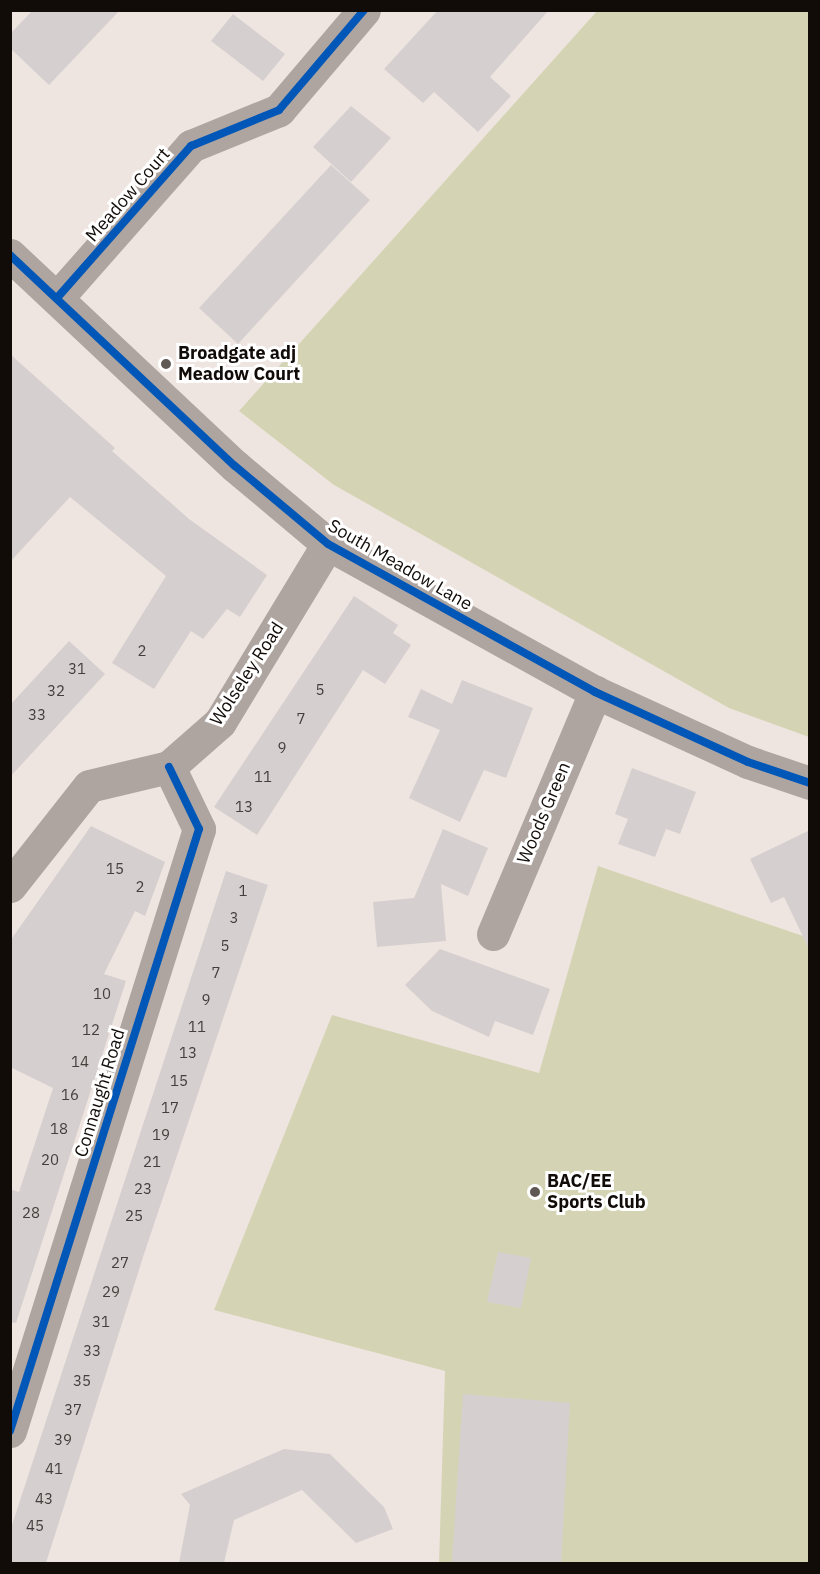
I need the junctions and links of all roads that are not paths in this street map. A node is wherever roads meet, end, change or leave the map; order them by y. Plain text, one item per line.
1 (364, 10) edge
2 (10, 255) edge
3 (57, 298) junction
4 (328, 544) junction
5 (596, 692) junction
6 (169, 767) junction
7 (810, 783) edge
8 (10, 886) edge
9 (493, 934) dead end
10 (10, 1431) edge

1 - 3 street, Meadow Court
2 - 3 street, South Meadow Lane
3 - 4 street, South Meadow Lane
4 - 5 street, South Meadow Lane
4 - 6 street, Wolseley Road
5 - 7 street, South Meadow Lane
5 - 9 street, Woods Green
6 - 8 street, Wolseley Road
6 - 10 street, Connaught Road

